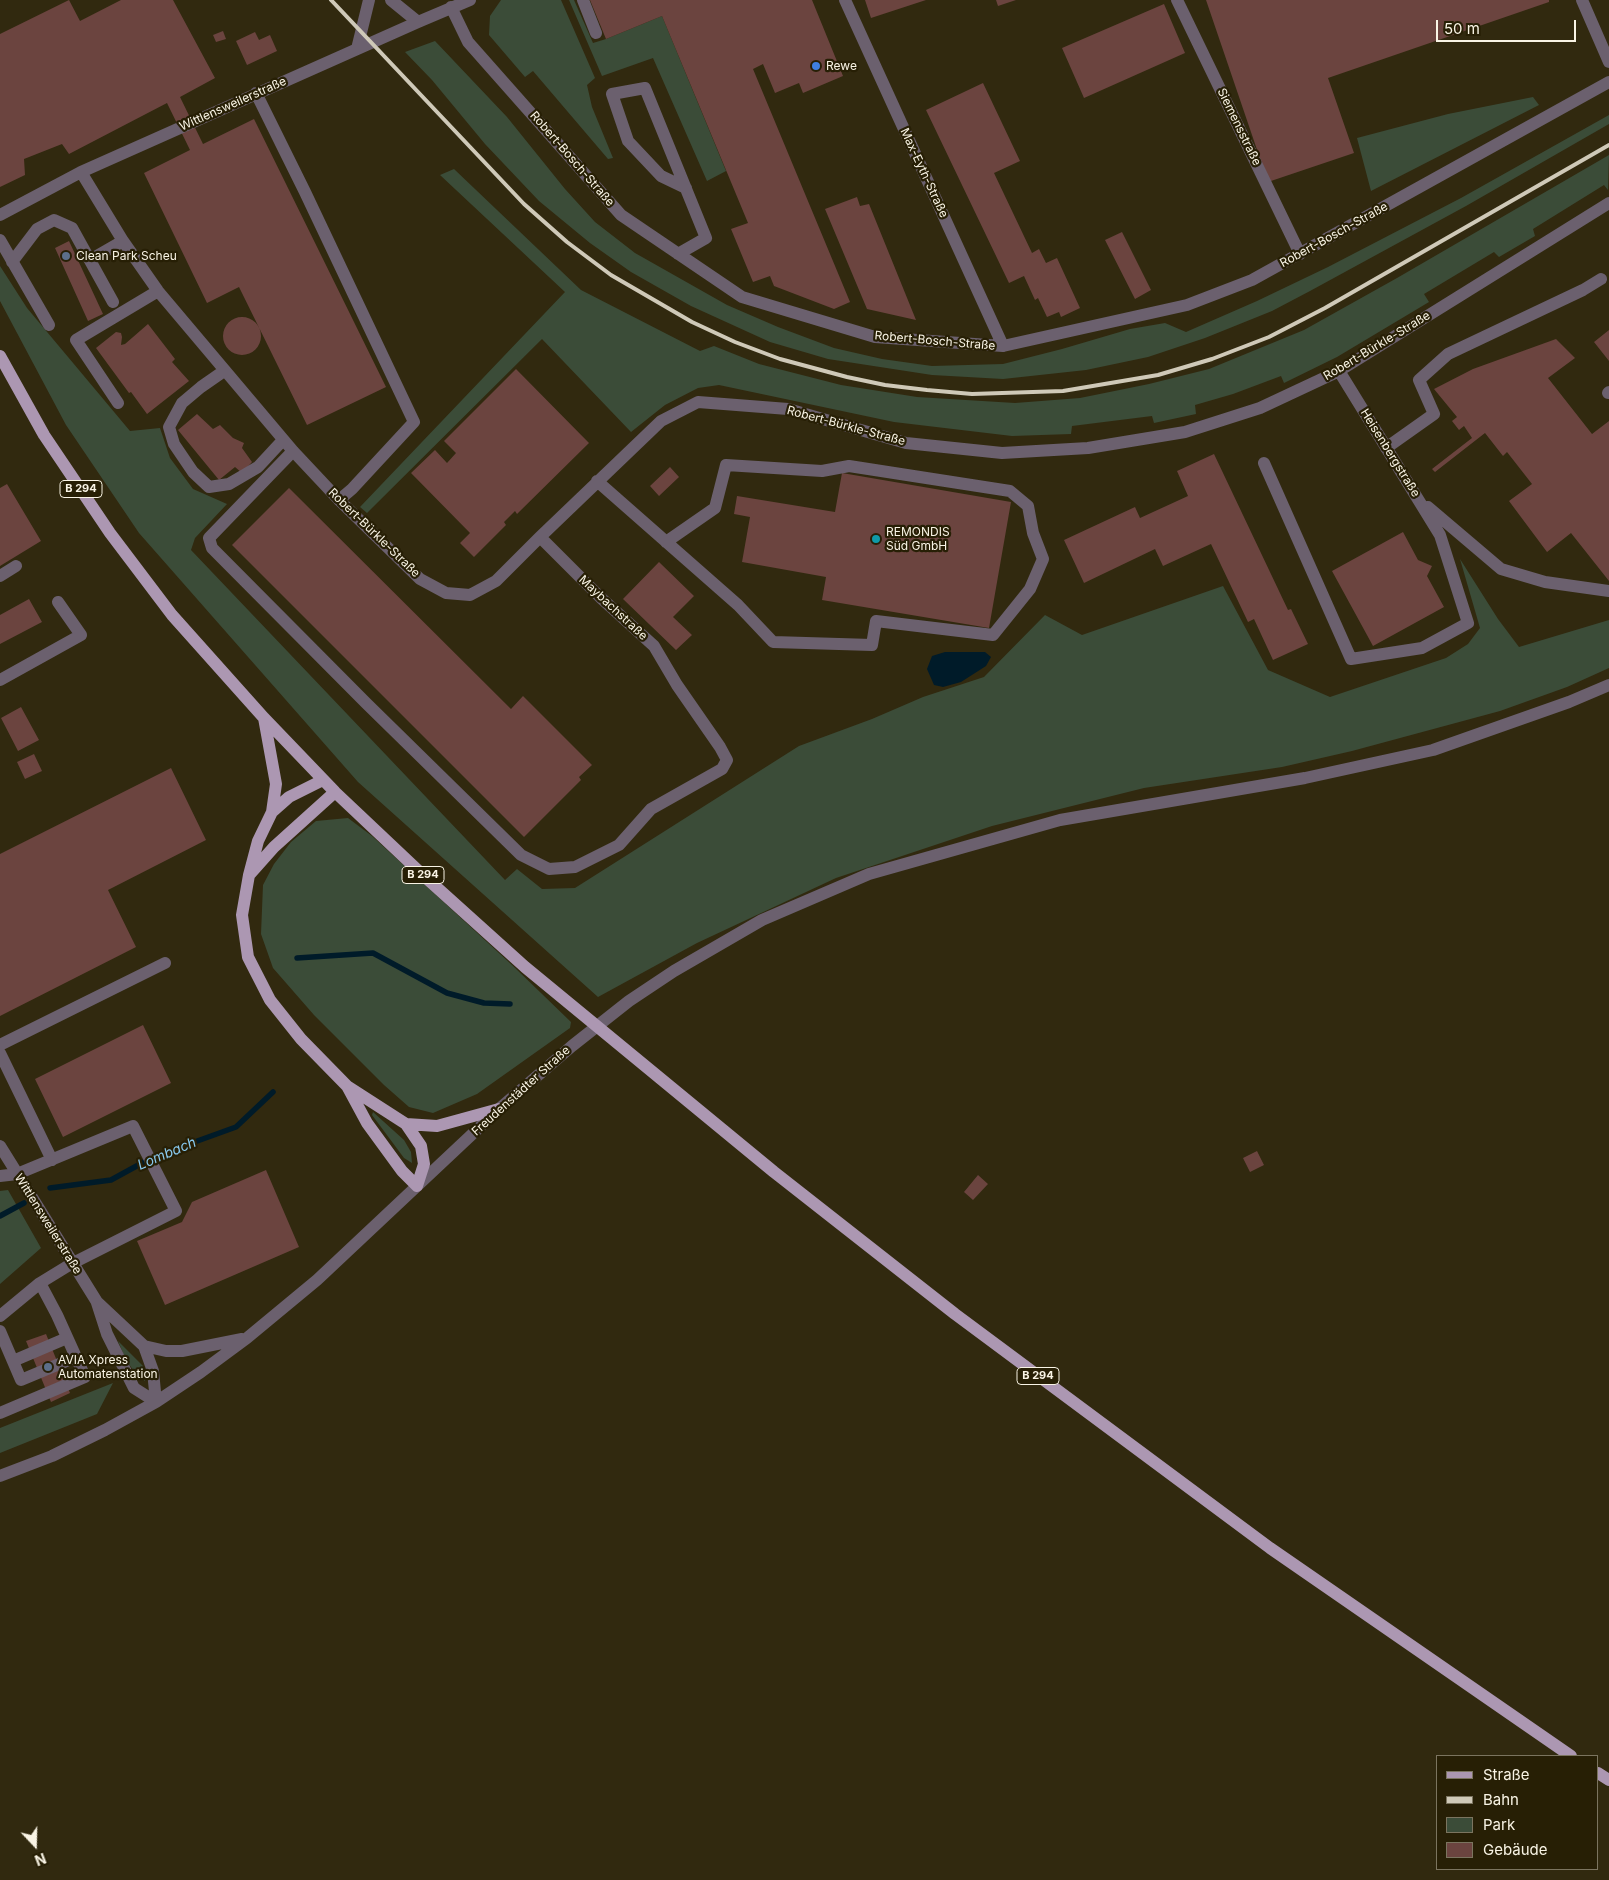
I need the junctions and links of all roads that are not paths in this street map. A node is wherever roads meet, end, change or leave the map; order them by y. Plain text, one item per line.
1 (369, 0) edge
2 (391, 0) edge
3 (470, 0) edge
4 (583, 0) edge
5 (845, 0) edge
6 (1177, 0) edge
7 (1582, 0) edge
8 (451, 7) junction
9 (418, 22) junction
10 (596, 33) dead end
11 (357, 49) junction
12 (1609, 62) edge
13 (1609, 82) edge
14 (256, 93) junction
15 (81, 172) junction
16 (686, 188) junction
17 (1609, 203) edge
18 (0, 215) edge
19 (0, 240) edge
20 (124, 241) junction
21 (678, 254) junction
22 (1300, 254) junction
23 (90, 260) junction
24 (12, 262) junction
25 (1601, 279) dead end
26 (158, 291) junction
27 (113, 302) dead end
28 (49, 325) dead end
29 (1003, 346) junction
30 (0, 356) edge
31 (224, 371) junction
32 (1339, 371) junction
33 (118, 404) dead end
34 (283, 440) junction
35 (1386, 448) junction
36 (293, 451) junction
37 (1264, 463) dead end
38 (597, 481) junction
39 (1419, 498) junction
40 (339, 500) junction
41 (540, 537) junction
42 (666, 542) junction
43 (16, 566) dead end
44 (0, 576) edge
45 (1609, 591) edge
46 (58, 602) dead end
47 (0, 680) edge
48 (1609, 685) edge
49 (264, 718) junction
50 (323, 780) junction
51 (335, 792) junction
52 (272, 812) junction
53 (249, 875) junction
54 (165, 963) dead end
55 (0, 1045) edge
56 (0, 1053) edge
57 (347, 1086) junction
58 (499, 1109) junction
59 (406, 1124) junction
60 (0, 1146) edge
61 (52, 1160) junction
62 (17, 1174) junction
63 (0, 1176) edge
64 (417, 1186) junction
65 (72, 1264) junction
66 (40, 1283) junction
67 (96, 1302) junction
68 (0, 1316) edge
69 (0, 1331) edge
70 (67, 1338) junction
71 (247, 1338) junction
72 (144, 1346) junction
73 (76, 1357) junction
74 (14, 1361) junction
75 (21, 1380) junction
76 (30, 1401) junction
77 (156, 1402) junction
78 (0, 1413) edge
79 (0, 1476) edge
80 (1570, 1755) edge

1 - 11 street
2 - 9 street
3 - 8 street, Wittlensweilerstraße
4 - 10 street
5 - 29 street, Max-Eyth-Straße
6 - 22 street, Siemensstraße
7 - 12 street
8 - 9 street, Wittlensweilerstraße
8 - 21 street, Robert-Bosch-Straße
9 - 11 street, Wittlensweilerstraße
11 - 14 street, Wittlensweilerstraße
13 - 22 street, Robert-Bosch-Straße
14 - 15 street, Wittlensweilerstraße
14 - 40 street
15 - 18 street, Wittlensweilerstraße
15 - 20 street, Robert-Bürkle-Straße
16 - 16 street
16 - 21 street
17 - 32 street, Robert-Bürkle-Straße
19 - 24 street
20 - 23 street
20 - 26 street, Robert-Bürkle-Straße
21 - 29 street, Robert-Bosch-Straße
22 - 29 street, Robert-Bosch-Straße
23 - 24 street
23 - 27 street
24 - 28 street
25 - 35 street
26 - 31 street, Robert-Bürkle-Straße
26 - 33 street
30 - 49 main road, B 294
31 - 34 street, Robert-Bürkle-Straße
31 - 34 street
32 - 35 street, Heisenbergstraße
32 - 38 street, Robert-Bürkle-Straße
34 - 36 street, Robert-Bürkle-Straße
35 - 39 street, Heisenbergstraße
36 - 40 street, Robert-Bürkle-Straße
36 - 41 street, Maybachstraße
37 - 39 street, Heisenbergstraße
38 - 41 street, Robert-Bürkle-Straße
38 - 42 street
39 - 45 street
40 - 41 street, Robert-Bürkle-Straße
42 - 42 street
43 - 44 street
46 - 47 street
48 - 58 street, Freudenstädter Straße
49 - 50 main road, B 294
49 - 52 main road
50 - 51 main road, B 294
50 - 52 main road
51 - 53 main road
51 - 80 main road, B 294
52 - 53 main road
53 - 57 main road
54 - 55 street
56 - 61 street
57 - 59 main road
57 - 64 main road
58 - 59 main road
58 - 64 street, Freudenstädter Straße
59 - 64 main road
60 - 62 street, Wittlensweilerstraße
61 - 62 street
61 - 65 street
62 - 63 street
62 - 65 street, Wittlensweilerstraße
64 - 71 street, Freudenstädter Straße
65 - 66 street
65 - 67 street, Wittlensweilerstraße
66 - 68 street
66 - 70 street
67 - 72 street, Wittlensweilerstraße
67 - 77 street, Wittlensweilerstraße
69 - 74 street
70 - 73 street
70 - 74 street
71 - 72 street
71 - 77 street, Freudenstädter Straße
72 - 77 street, Wittlensweilerstraße
73 - 75 street
73 - 76 street
74 - 75 street
75 - 76 street
76 - 78 street
77 - 79 street, Freudenstädter Straße

